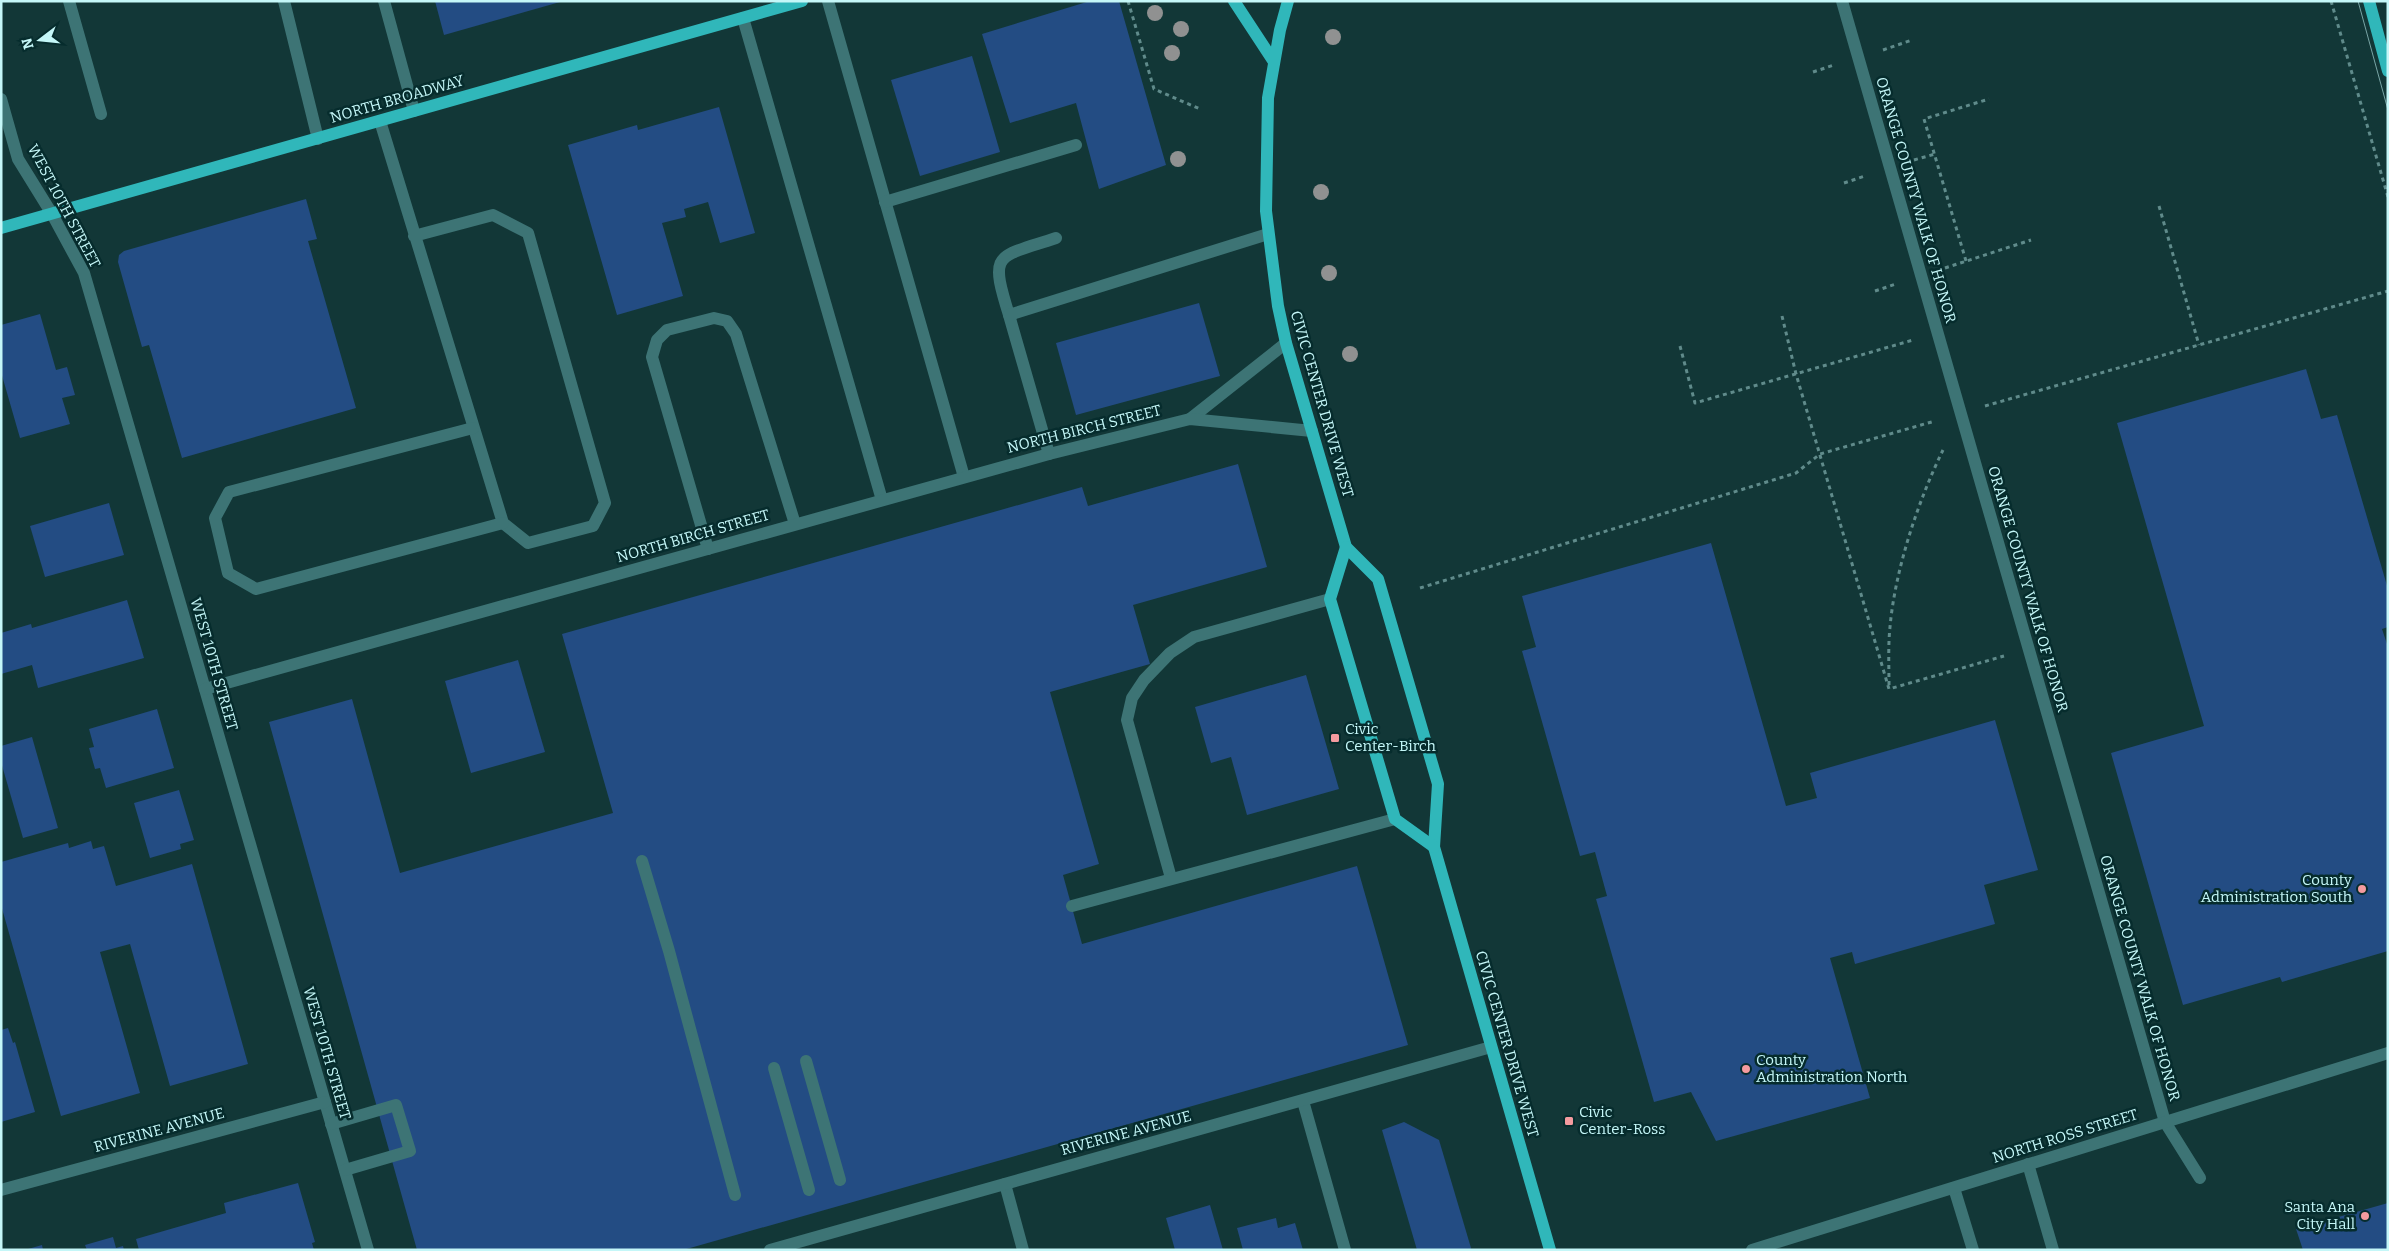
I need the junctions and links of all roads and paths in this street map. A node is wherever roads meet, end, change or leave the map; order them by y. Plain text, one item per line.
1 (69, 1) edge
2 (284, 1) edge
3 (384, 1) edge
4 (801, 1) edge
5 (828, 1) edge
6 (1128, 1) edge
7 (1234, 1) edge
8 (1288, 1) edge
9 (1842, 1) edge
10 (2331, 1) edge
11 (2369, 1) edge
12 (744, 18) junction
13 (1274, 62) junction
14 (2388, 71) edge
15 (1989, 98) dead end
16 (1, 99) edge
17 (1200, 109) dead end
18 (414, 111) junction
19 (101, 114) dead end
20 (380, 121) junction
21 (318, 138) junction
22 (1076, 145) dead end
23 (2388, 197) edge
24 (885, 202) junction
25 (2159, 206) dead end
26 (52, 214) junction
27 (1, 228) edge
28 (1268, 234) junction
29 (414, 236) junction
30 (1056, 238) dead end
31 (2031, 240) dead end
32 (1976, 258) dead end
33 (1966, 261) dead end
34 (2388, 291) edge
35 (1009, 316) junction
36 (1782, 316) dead end
37 (1937, 332) junction
38 (1286, 343) junction
39 (2199, 345) junction
40 (1680, 346) dead end
41 (1796, 374) junction
42 (1961, 413) junction
43 (1190, 419) junction
44 (473, 428) junction
45 (1312, 432) junction
46 (1049, 454) junction
47 (1820, 454) junction
48 (964, 477) junction
49 (882, 500) junction
50 (503, 523) junction
51 (795, 524) junction
52 (1346, 547) junction
53 (708, 548) junction
54 (1420, 588) dead end
55 (1330, 599) junction
56 (2029, 649) junction
57 (205, 689) junction
58 (1889, 690) junction
59 (1395, 819) junction
60 (1434, 846) junction
61 (642, 861) dead end
62 (1171, 878) junction
63 (1072, 906) dead end
64 (1491, 1047) junction
65 (2388, 1053) edge
66 (806, 1062) dead end
67 (774, 1068) dead end
68 (324, 1102) junction
69 (1303, 1102) junction
70 (2165, 1122) junction
71 (331, 1124) junction
72 (2028, 1164) junction
73 (345, 1170) junction
74 (2200, 1178) dead end
75 (840, 1180) dead end
76 (1005, 1184) junction
77 (1954, 1188) junction
78 (1, 1190) edge
79 (809, 1190) dead end
80 (735, 1195) dead end
81 (368, 1250) edge
82 (770, 1250) edge
83 (1023, 1250) edge
84 (1345, 1250) edge
85 (1550, 1250) edge
86 (1752, 1250) edge
87 (1973, 1250) edge
88 (2053, 1250) edge

1 - 19 street
2 - 21 street
3 - 18 street
4 - 12 main road, NORTH BROADWAY
5 - 24 street
6 - 17 path
7 - 13 main road
8 - 13 main road, CIVIC CENTER DRIVE WEST
9 - 37 street, ORANGE COUNTY WALK OF HONOR
10 - 23 path
11 - 14 main road
12 - 18 main road, NORTH BROADWAY
12 - 49 street
13 - 28 main road, CIVIC CENTER DRIVE WEST
15 - 33 path
16 - 26 street, WEST 10TH STREET
18 - 20 main road, NORTH BROADWAY
20 - 21 main road, NORTH BROADWAY
20 - 29 street
21 - 26 main road, NORTH BROADWAY
22 - 24 street
24 - 48 street
25 - 39 path
26 - 27 main road, NORTH BROADWAY
26 - 57 street, WEST 10TH STREET
28 - 35 street
28 - 38 main road, CIVIC CENTER DRIVE WEST
29 - 44 street
29 - 50 street
30 - 35 street
31 - 32 path
34 - 39 path
35 - 46 street
36 - 41 path
37 - 41 path
37 - 42 street, ORANGE COUNTY WALK OF HONOR
38 - 43 street, NORTH BIRCH STREET
38 - 45 main road, CIVIC CENTER DRIVE WEST
39 - 42 path
40 - 41 path
41 - 47 path
42 - 47 path
42 - 56 street, ORANGE COUNTY WALK OF HONOR
42 - 58 path
43 - 45 street, NORTH BIRCH STREET
43 - 46 street, NORTH BIRCH STREET
44 - 50 street
44 - 50 street
45 - 52 main road, CIVIC CENTER DRIVE WEST
46 - 48 street, NORTH BIRCH STREET
47 - 54 path
47 - 58 path
48 - 49 street, NORTH BIRCH STREET
49 - 51 street, NORTH BIRCH STREET
51 - 53 street, NORTH BIRCH STREET
51 - 53 street
52 - 55 main road
52 - 60 main road, CIVIC CENTER DRIVE WEST
53 - 57 street, NORTH BIRCH STREET
55 - 59 main road
55 - 62 street
56 - 58 path
56 - 70 street, ORANGE COUNTY WALK OF HONOR
57 - 68 street, WEST 10TH STREET
59 - 60 main road
59 - 62 street
60 - 64 main road, CIVIC CENTER DRIVE WEST
61 - 80 street
62 - 63 street
64 - 69 street, RIVERINE AVENUE
64 - 85 main road, CIVIC CENTER DRIVE WEST
65 - 70 street, NORTH ROSS STREET
66 - 75 street
67 - 79 street
68 - 71 street, WEST 10TH STREET
68 - 78 street, RIVERINE AVENUE
69 - 76 street, RIVERINE AVENUE
69 - 84 street
70 - 72 street, NORTH ROSS STREET
70 - 74 street, ORANGE COUNTY WALK OF HONOR
71 - 73 street, WEST 10TH STREET
71 - 73 street
72 - 77 street, NORTH ROSS STREET
72 - 88 street
73 - 81 street, WEST 10TH STREET
76 - 82 street, RIVERINE AVENUE
76 - 83 street
77 - 86 street, NORTH ROSS STREET
77 - 87 street

